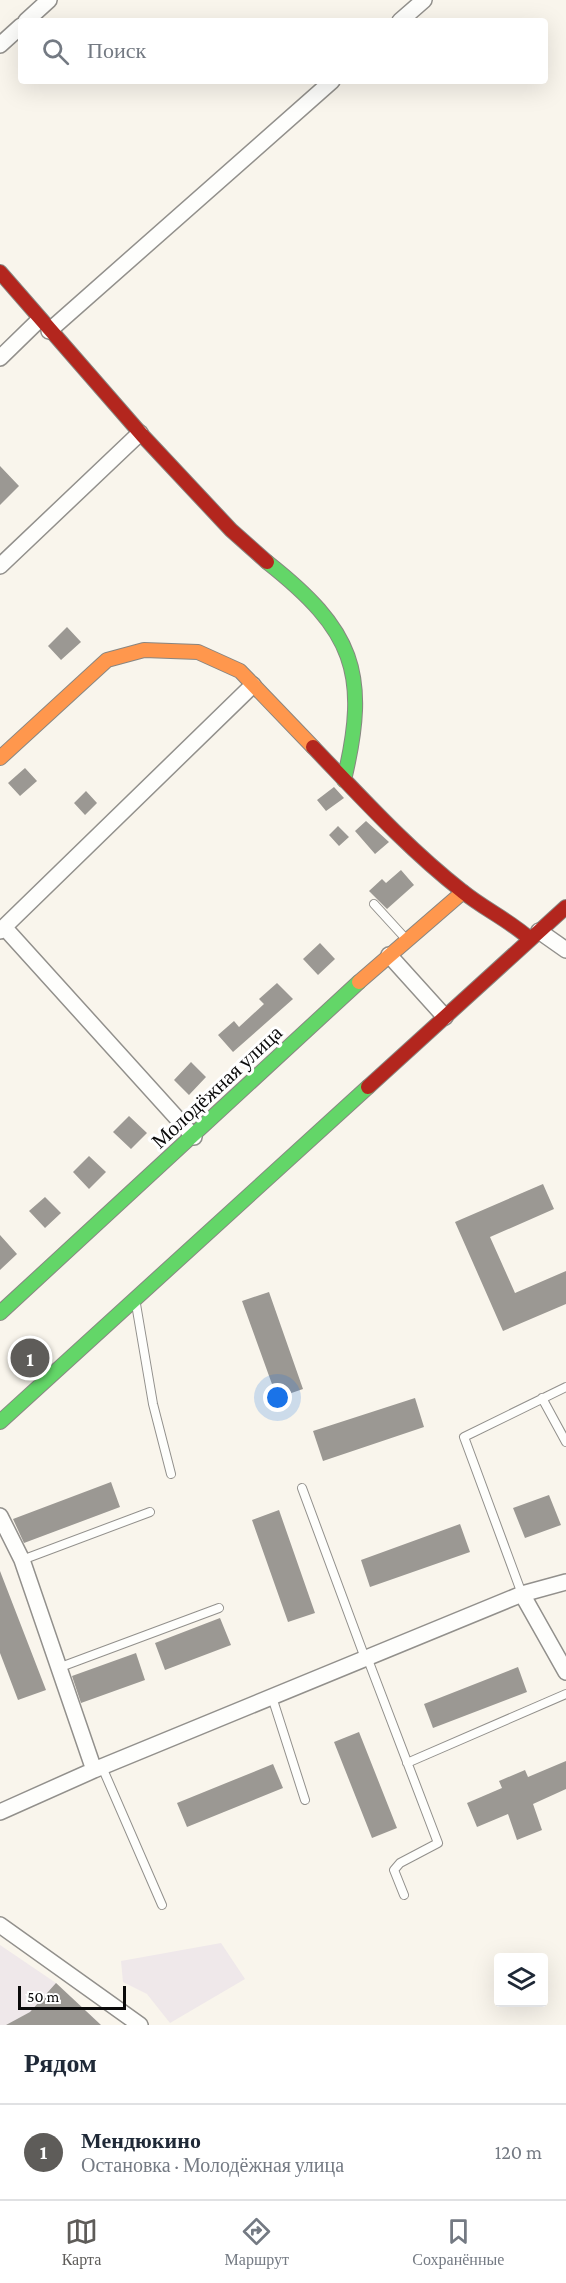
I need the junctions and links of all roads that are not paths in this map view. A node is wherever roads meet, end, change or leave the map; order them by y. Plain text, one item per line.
1 (49, 0) edge
2 (424, 0) edge
3 (29, 18) edge
4 (403, 18) edge
5 (18, 29) edge
6 (0, 45) edge
7 (328, 84) edge
8 (0, 272) edge
9 (44, 326) junction
10 (0, 358) edge
11 (140, 433) junction
12 (0, 566) edge
13 (253, 685) junction
14 (0, 758) edge
15 (344, 780) junction
16 (463, 892) junction
17 (374, 904) dead end
18 (566, 907) edge
19 (2, 929) edge
20 (535, 935) junction
21 (407, 940) junction
22 (566, 950) edge
23 (389, 955) junction
24 (445, 1017) junction
25 (194, 1137) junction
26 (135, 1300) junction
27 (1, 1310) edge
28 (566, 1387) edge
29 (542, 1398) junction
30 (0, 1422) edge
31 (566, 1442) edge
32 (171, 1474) dead end
33 (302, 1488) dead end
34 (150, 1512) dead end
35 (0, 1516) edge
36 (21, 1560) junction
37 (566, 1582) edge
38 (522, 1594) junction
39 (219, 1608) dead end
40 (366, 1658) junction
41 (58, 1668) junction
42 (566, 1672) edge
43 (566, 1694) edge
44 (272, 1697) junction
45 (407, 1763) junction
46 (98, 1769) junction
47 (305, 1800) dead end
48 (0, 1812) edge
49 (404, 1895) dead end
50 (162, 1905) dead end
51 (0, 1925) edge
52 (140, 2025) edge

1 - 3 street
2 - 4 street
5 - 6 street
7 - 9 street
8 - 9 street
9 - 10 street
9 - 11 street
11 - 12 street
11 - 15 street
13 - 14 street
13 - 15 street
13 - 19 street
15 - 16 street
16 - 20 street
16 - 21 street, Молодёжная улица
17 - 21 lane
18 - 20 street
19 - 25 street
20 - 22 street
20 - 24 street
21 - 23 street, Молодёжная улица
23 - 24 street
23 - 25 street, Молодёжная улица
24 - 26 street
25 - 27 street, Молодёжная улица
26 - 30 street
26 - 32 lane
28 - 29 lane
29 - 31 lane
29 - 38 lane
33 - 40 lane
34 - 36 lane
35 - 36 street
36 - 41 street
37 - 38 street
38 - 40 street
38 - 42 street
39 - 41 lane
40 - 44 street
40 - 45 lane
41 - 46 street
43 - 45 lane
44 - 46 street
44 - 47 lane
45 - 49 lane
46 - 48 street
46 - 50 lane
51 - 52 street

